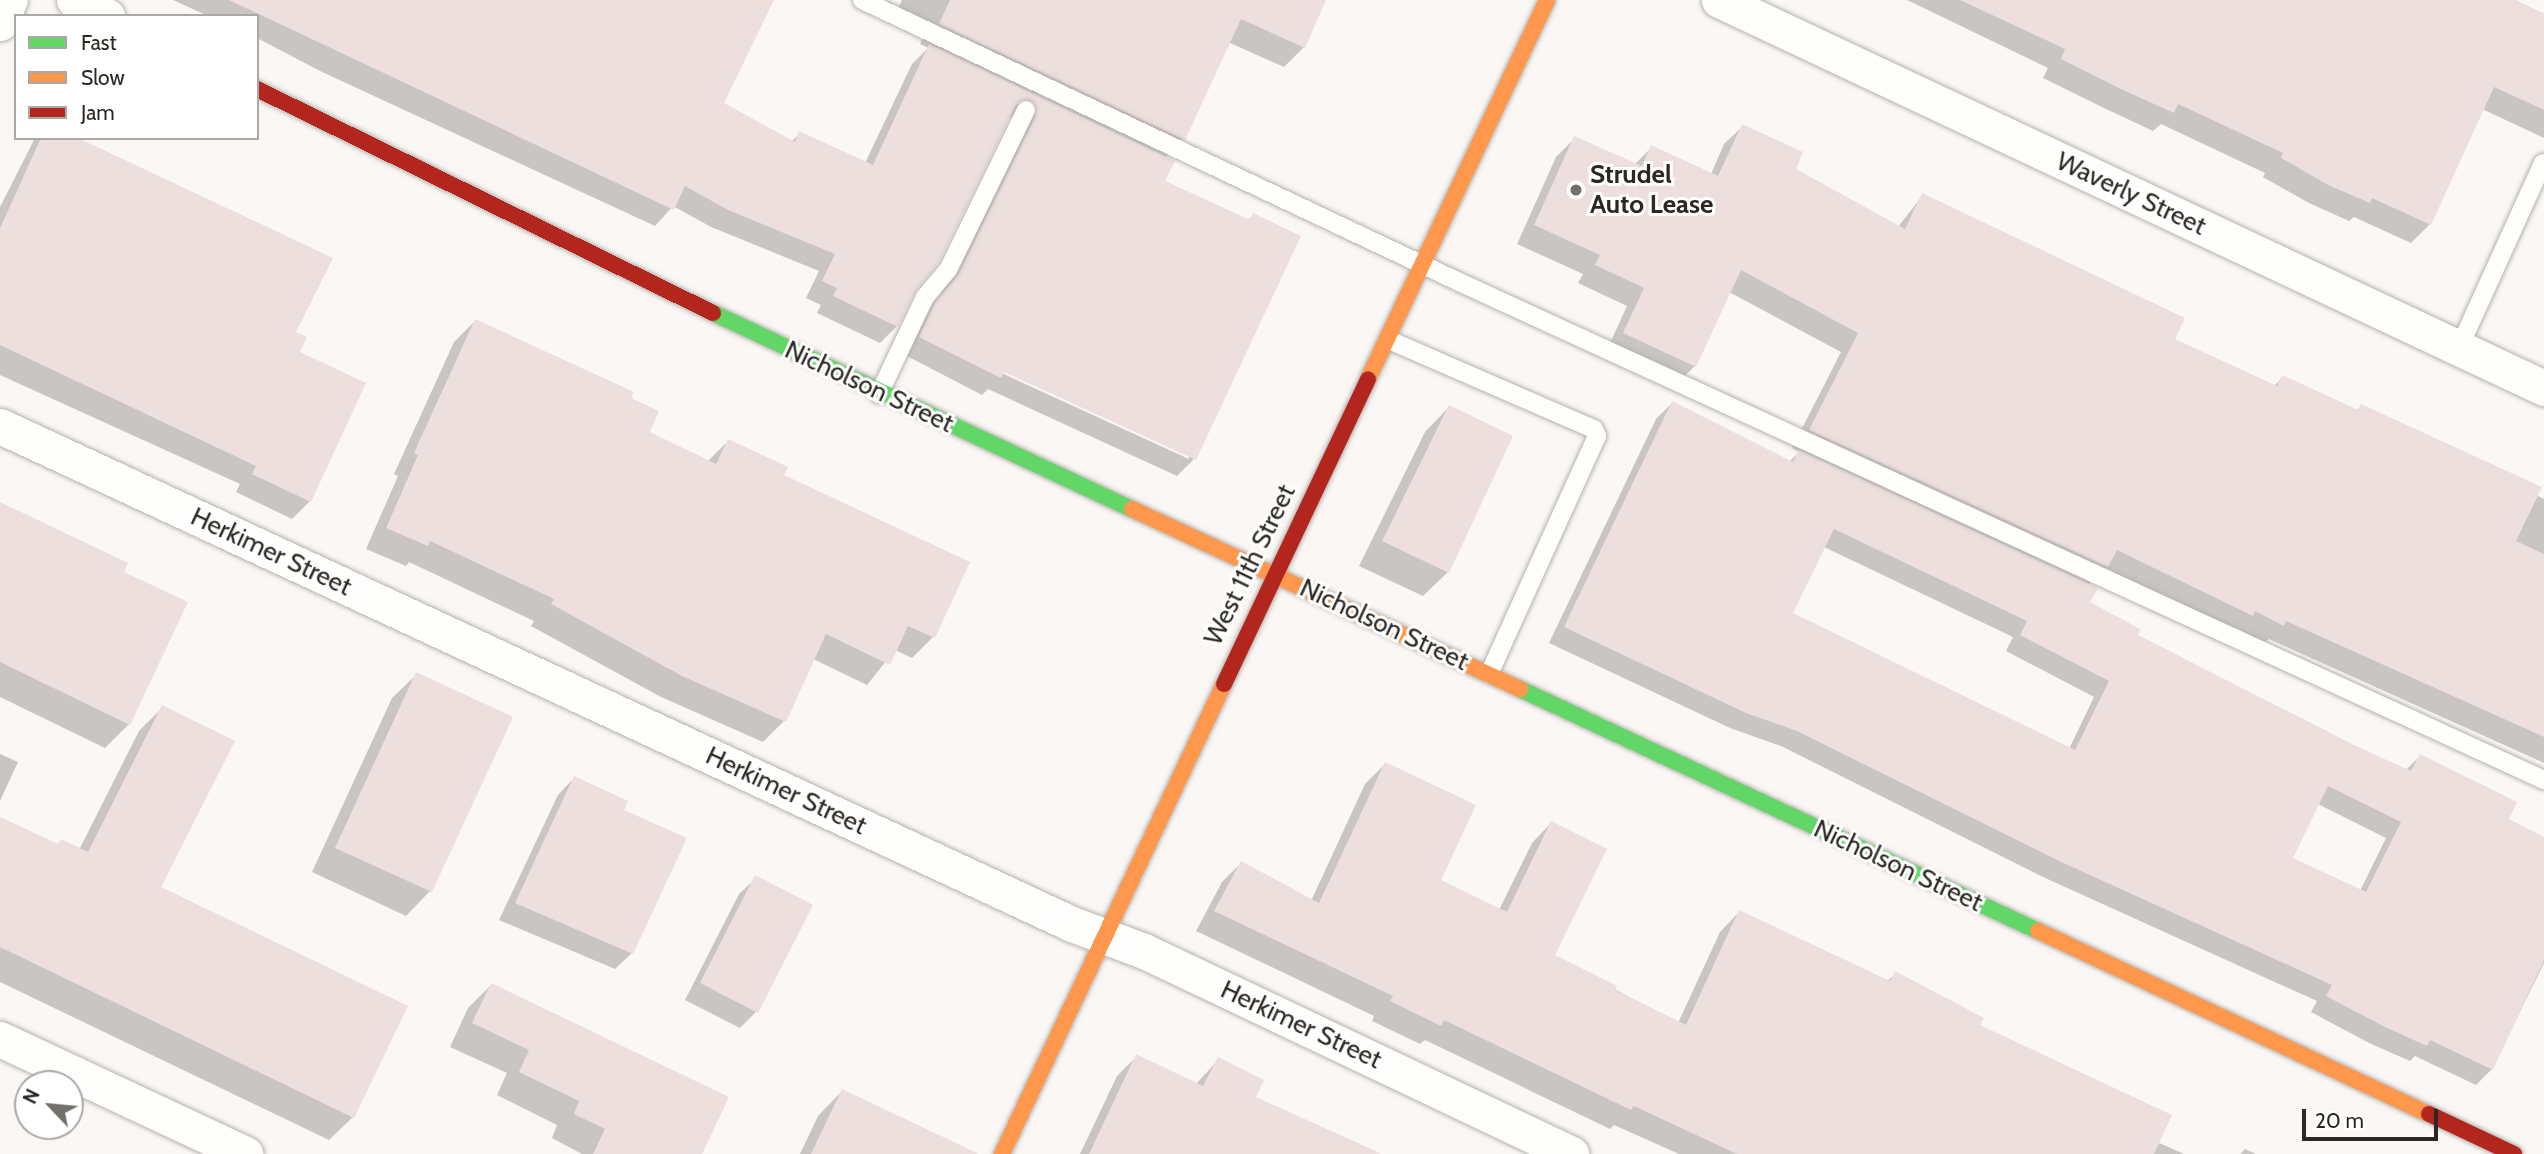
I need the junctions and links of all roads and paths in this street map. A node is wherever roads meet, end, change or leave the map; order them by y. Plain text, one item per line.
1 (10, 0) edge
2 (74, 0) edge
3 (862, 0) edge
4 (1547, 0) edge
5 (1719, 0) edge
6 (103, 14) edge
7 (0, 23) edge
8 (259, 90) edge
9 (1026, 110) dead end
10 (2543, 163) edge
11 (1423, 265) junction
12 (1389, 340) junction
13 (2459, 348) junction
14 (2544, 388) edge
15 (879, 394) junction
16 (0, 426) edge
17 (1273, 573) junction
18 (1489, 674) junction
19 (2544, 780) edge
20 (1105, 933) junction
21 (0, 1039) edge
22 (245, 1154) edge
23 (1002, 1154) edge
24 (1571, 1154) edge
25 (2514, 1154) edge

1 - 7 street
2 - 6 street
3 - 11 lane
4 - 11 street, West 11th Street
5 - 13 street, Waverly Street
8 - 15 street, Nicholson Street
9 - 15 lane
10 - 13 lane
11 - 12 street, West 11th Street
11 - 19 lane
12 - 17 street, West 11th Street
12 - 18 lane
13 - 14 street, Waverly Street
15 - 17 street, Nicholson Street
16 - 20 street, Herkimer Street
17 - 18 street, Nicholson Street
17 - 20 street, West 11th Street
18 - 25 street, Nicholson Street
20 - 23 street, West 11th Street
20 - 24 street, Herkimer Street
21 - 22 street

